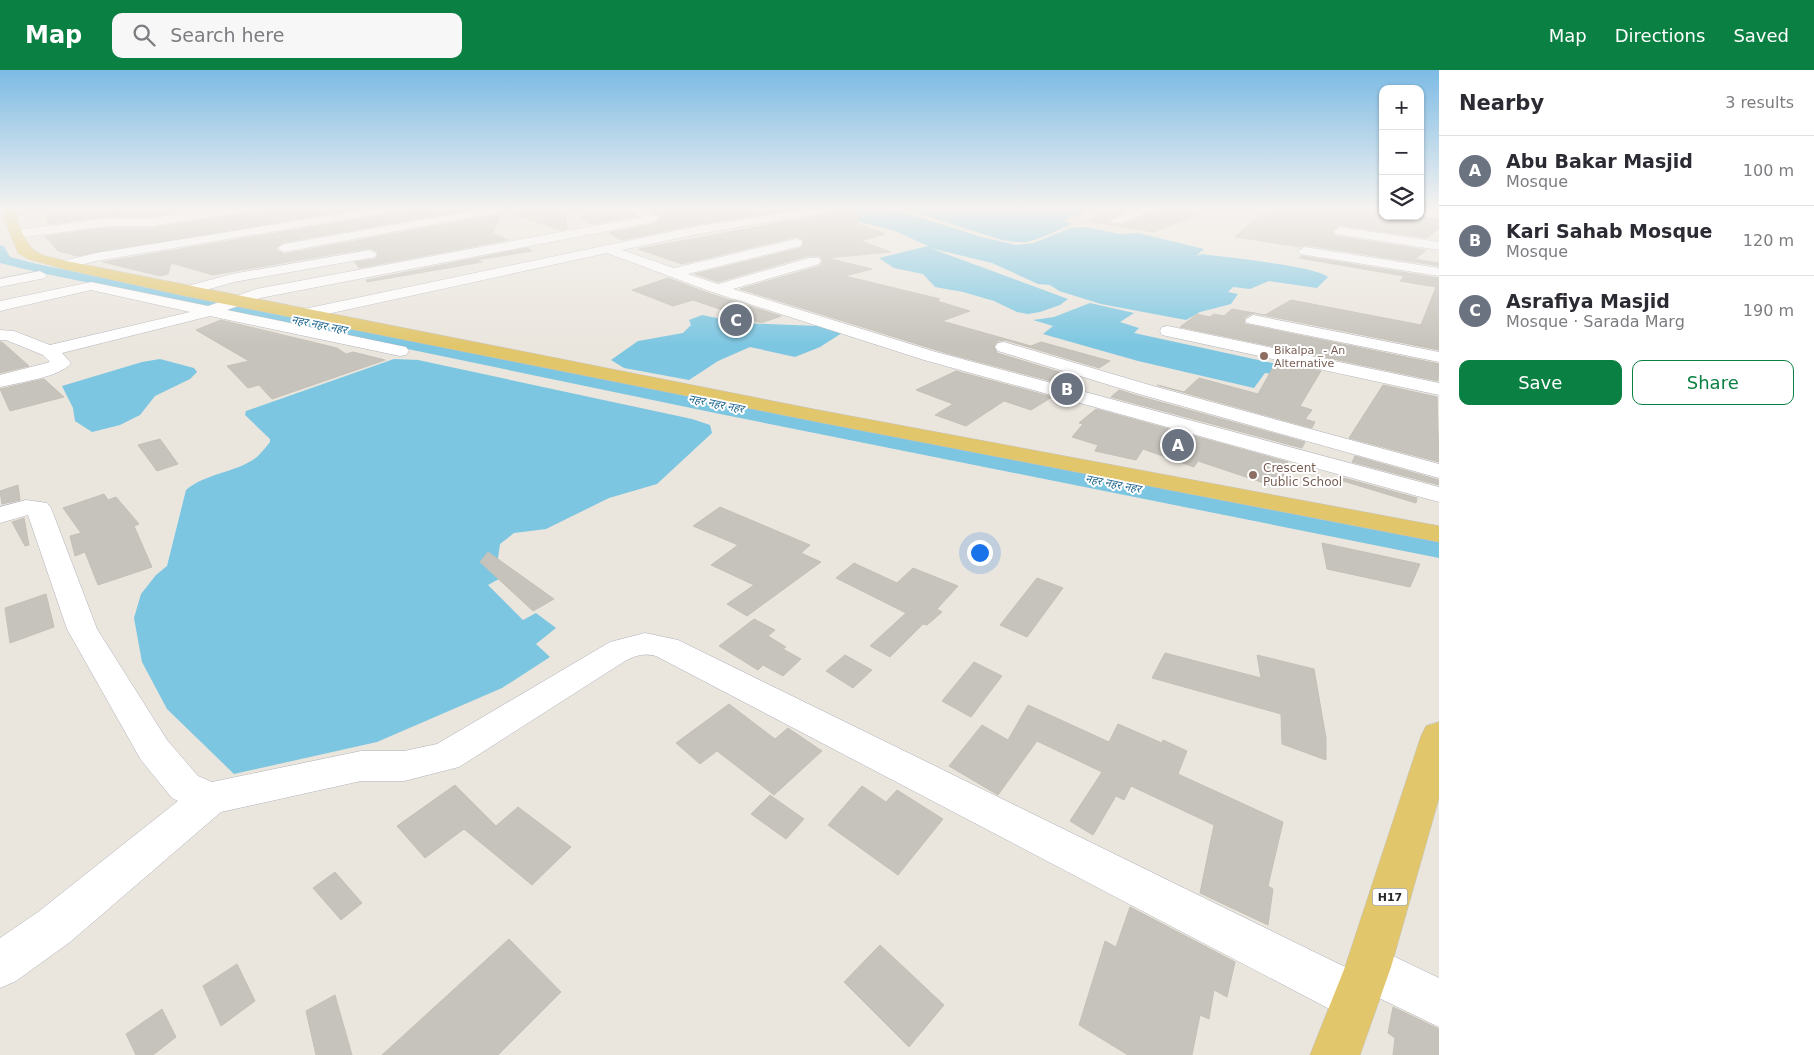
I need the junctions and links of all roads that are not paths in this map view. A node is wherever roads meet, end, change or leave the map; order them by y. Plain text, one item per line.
1 (30, 254) edge
2 (109, 254) edge
3 (353, 254) edge
4 (456, 254) edge
5 (584, 254) edge
6 (621, 254) edge
7 (751, 254) edge
8 (1324, 254) edge
9 (814, 261) dead end
10 (64, 265) junction
11 (1439, 272) edge
12 (673, 273) junction
13 (40, 275) dead end
14 (0, 283) edge
15 (717, 289) junction
16 (185, 291) junction
17 (222, 305) junction
18 (0, 306) edge
19 (304, 314) junction
20 (1253, 320) dead end
21 (1168, 331) dead end
22 (0, 335) edge
23 (1004, 348) dead end
24 (400, 350) dead end
25 (49, 351) junction
26 (1439, 357) edge
27 (0, 381) edge
28 (1439, 389) edge
29 (1439, 471) edge
30 (1439, 496) edge
31 (0, 515) edge
32 (1439, 534) edge
33 (1439, 736) edge
34 (210, 798) junction
35 (0, 965) edge
36 (1362, 982) junction
37 (1439, 1003) edge
38 (1335, 1055) edge

1 - 10 main road
2 - 10 street
3 - 16 street
4 - 17 street
5 - 19 street
6 - 12 street
7 - 12 street
8 - 11 street
9 - 15 street
10 - 16 main road
12 - 15 street
13 - 14 street
15 - 30 street
16 - 17 main road
17 - 18 street
17 - 19 main road
17 - 24 street
17 - 25 street
19 - 32 main road
20 - 26 street
21 - 28 street
22 - 25 street
23 - 29 street
25 - 27 street
31 - 34 street
33 - 36 main road, H17
34 - 35 street
34 - 36 street
36 - 37 street
36 - 38 main road, H17

